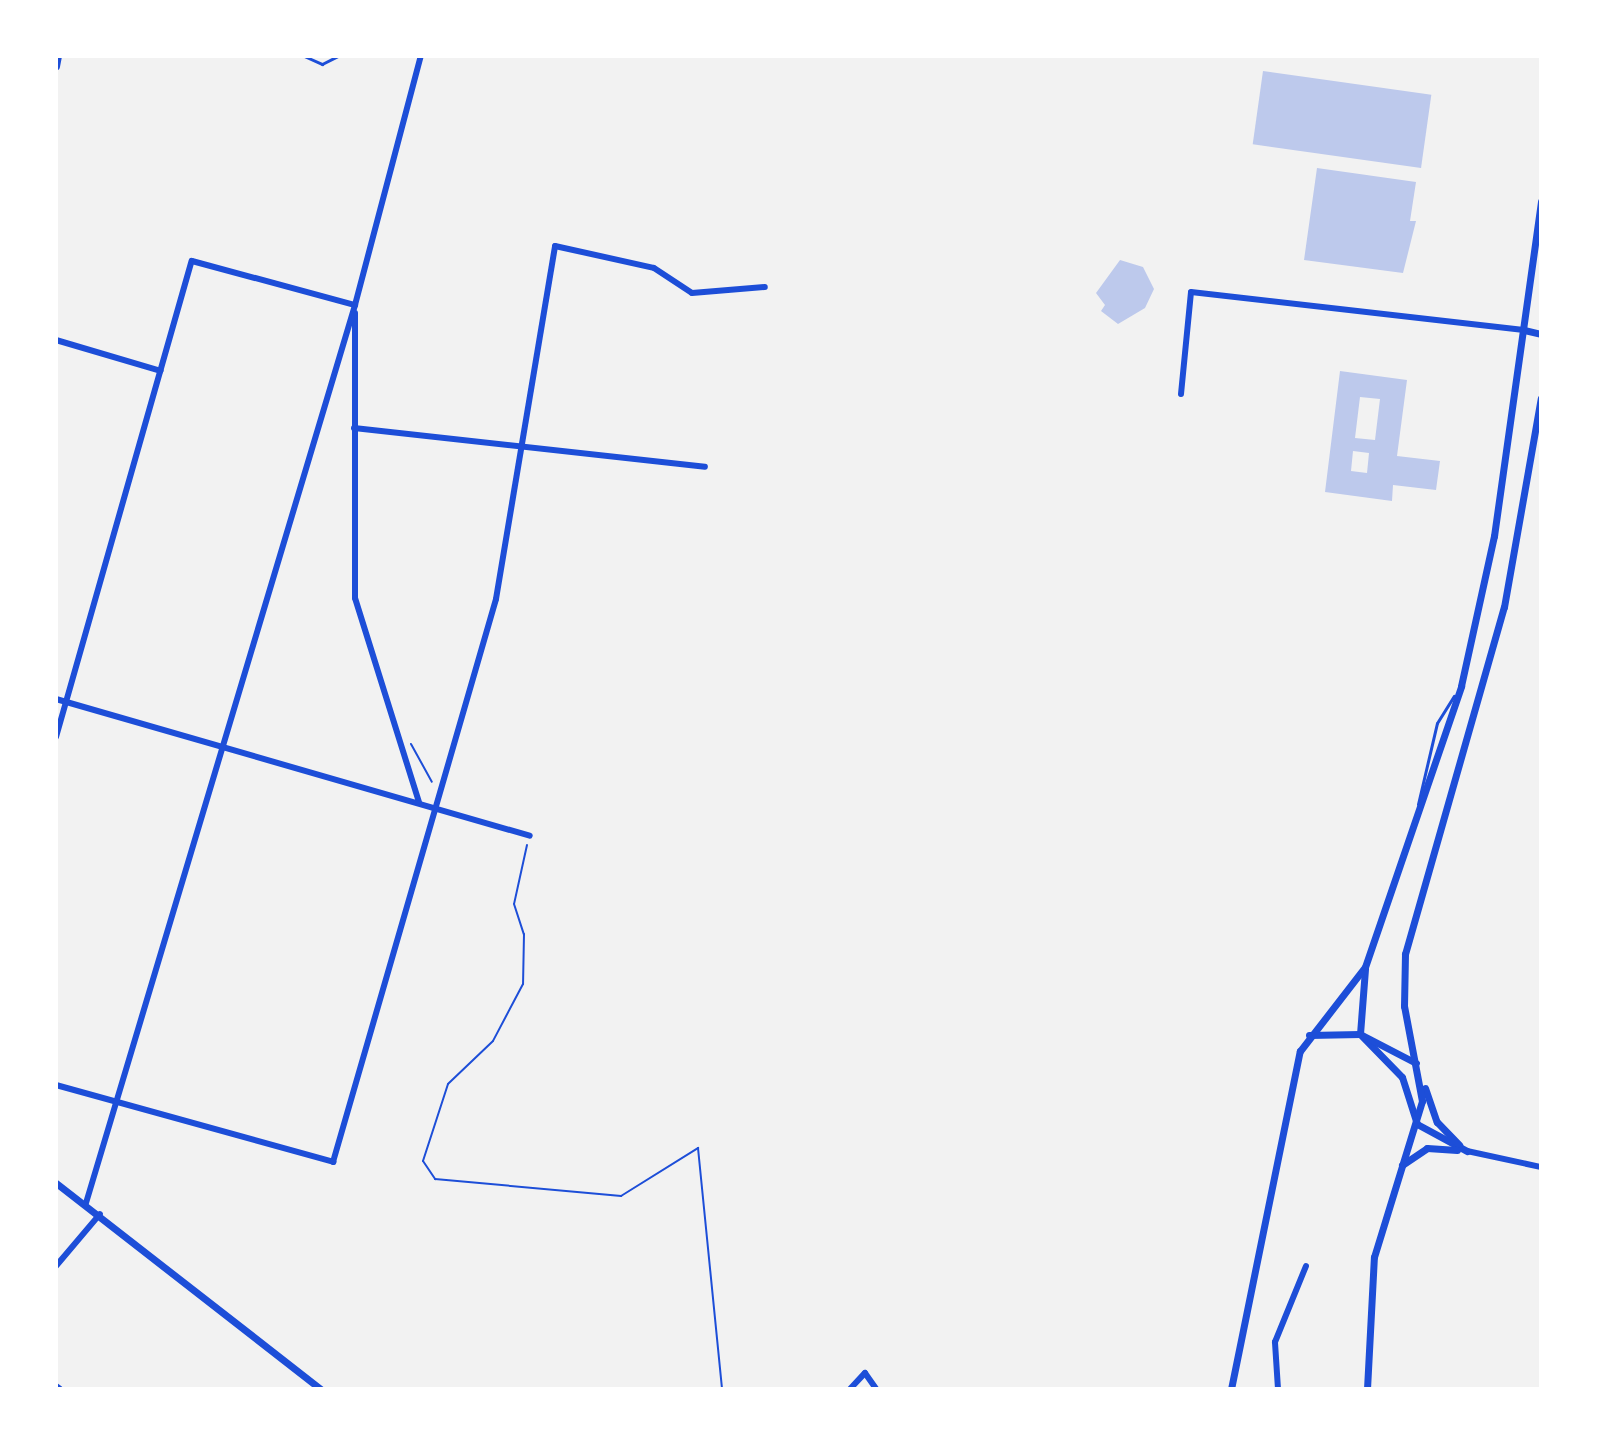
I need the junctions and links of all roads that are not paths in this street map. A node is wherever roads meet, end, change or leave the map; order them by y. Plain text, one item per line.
1 (58, 56) edge
2 (304, 56) edge
3 (338, 56) edge
4 (421, 56) edge
5 (56, 66) edge
6 (1541, 201) edge
7 (765, 287) dead end
8 (355, 305) junction
9 (1524, 330) junction
10 (1541, 334) edge
11 (56, 340) edge
12 (161, 371) junction
13 (1181, 394) dead end
14 (1541, 398) edge
15 (354, 428) junction
16 (518, 443) junction
17 (705, 467) dead end
18 (56, 699) edge
19 (66, 702) junction
20 (56, 737) edge
21 (222, 747) junction
22 (419, 802) junction
23 (434, 806) junction
24 (530, 836) road end
25 (1365, 967) junction
26 (1360, 1034) junction
27 (1309, 1035) junction
28 (1418, 1065) junction
29 (1423, 1083) junction
30 (56, 1085) edge
31 (120, 1103) junction
32 (1417, 1124) junction
33 (1467, 1151) junction
34 (1401, 1166) junction
35 (1541, 1167) edge
36 (56, 1183) edge
37 (86, 1203) junction
38 (100, 1214) junction
39 (56, 1266) edge
40 (1306, 1266) dead end
41 (321, 1389) edge
42 (850, 1389) edge
43 (876, 1389) edge
44 (1231, 1389) edge
45 (1278, 1389) edge
46 (1367, 1389) edge

1 - 5 street
2 - 3 lane
4 - 8 street
6 - 9 street
7 - 16 street
8 - 12 street
8 - 15 street
8 - 21 street
9 - 10 street
9 - 13 street
9 - 25 street
11 - 12 street
12 - 19 street
14 - 28 street
15 - 16 street
15 - 22 street
16 - 17 street
16 - 23 street
18 - 19 street
19 - 20 street
19 - 21 street
21 - 22 street
21 - 31 street
22 - 23 street
23 - 24 street
23 - 31 street
25 - 26 street
25 - 27 street
26 - 27 street
26 - 28 street
26 - 32 street
27 - 44 street
28 - 29 street
29 - 32 street
29 - 33 street
30 - 31 street
31 - 37 street
32 - 33 street
32 - 34 street
33 - 34 street
33 - 35 street
34 - 46 street
36 - 37 street
37 - 38 street
38 - 39 street
38 - 41 street
40 - 45 street
42 - 43 street

